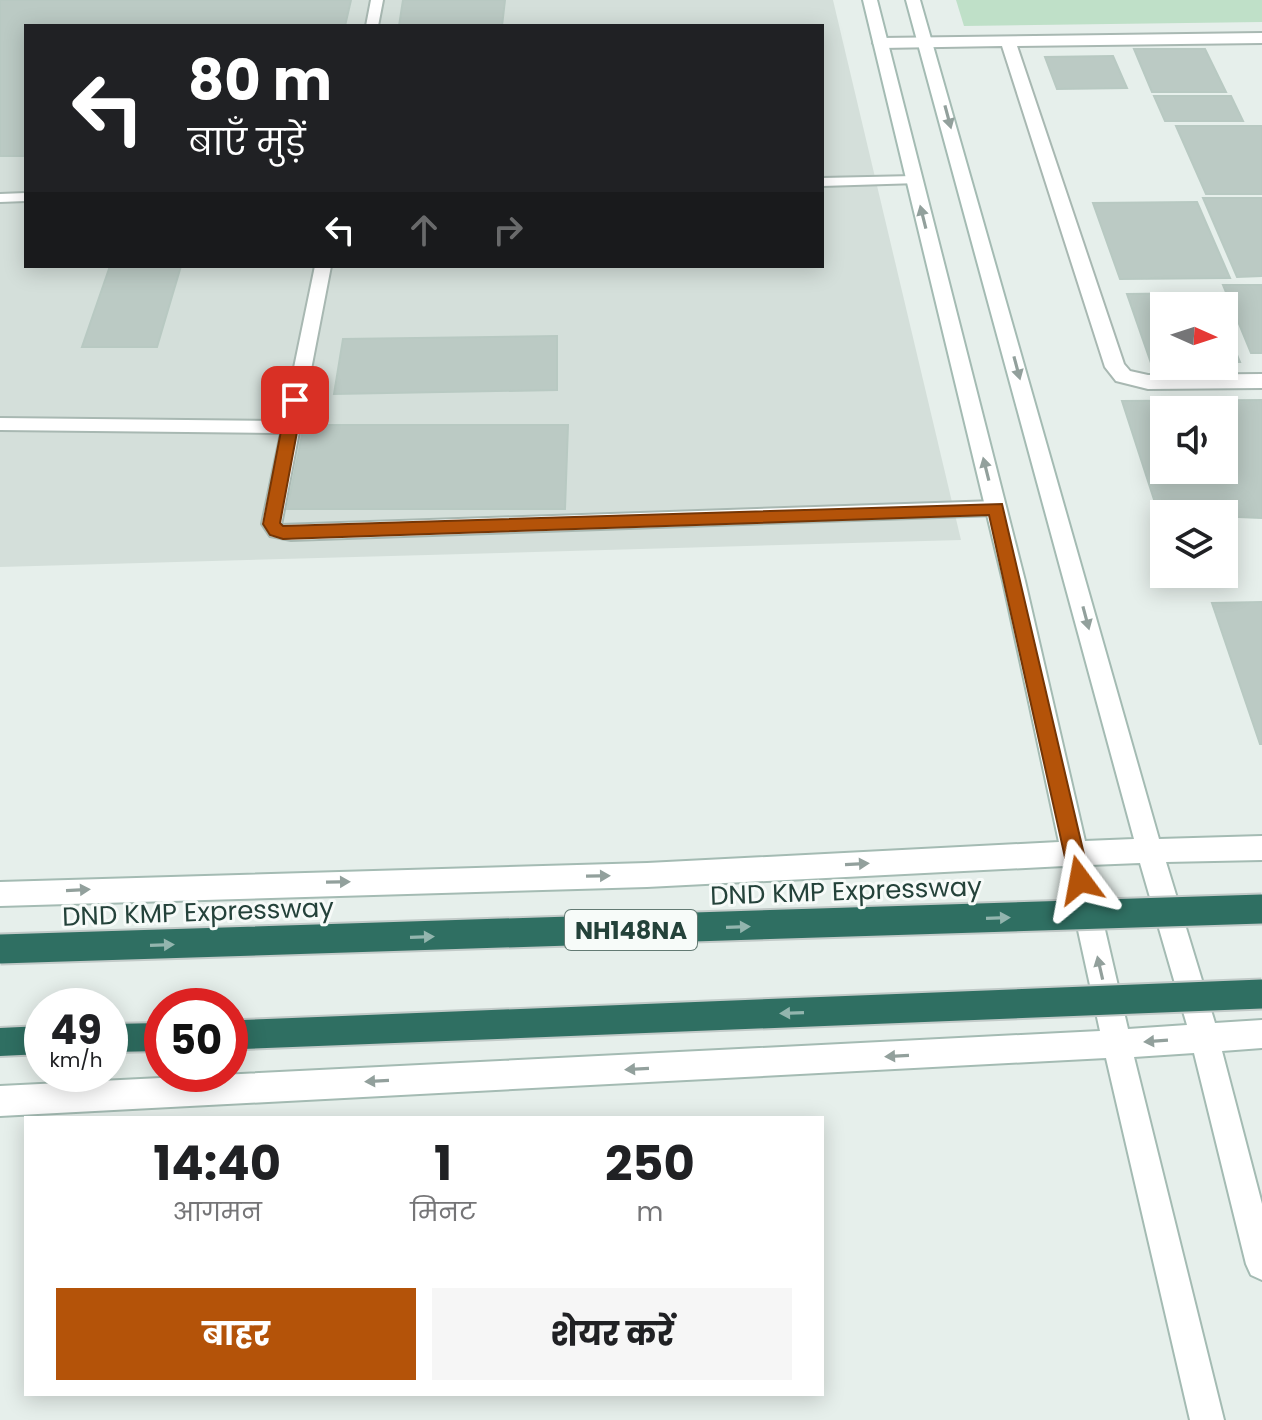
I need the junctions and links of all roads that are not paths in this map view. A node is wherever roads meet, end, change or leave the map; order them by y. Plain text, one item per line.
1 (377, 0) edge
2 (870, 0) edge
3 (913, 0) edge
4 (372, 24) edge
5 (1008, 41) junction
6 (927, 42) junction
7 (1260, 42) edge
8 (881, 43) junction
9 (914, 180) junction
10 (824, 182) edge
11 (24, 197) edge
12 (0, 198) edge
13 (323, 268) edge
14 (1262, 381) edge
15 (0, 424) edge
16 (289, 427) junction
17 (996, 508) junction
18 (1262, 848) edge
19 (1149, 849) junction
20 (1074, 853) junction
21 (0, 894) edge
22 (1262, 909) edge
23 (0, 949) edge
24 (1262, 994) edge
25 (248, 1034) edge
26 (1262, 1034) edge
27 (1205, 1038) junction
28 (24, 1041) edge
29 (0, 1042) edge
30 (1117, 1044) junction
31 (0, 1101) edge
32 (1262, 1264) edge
33 (1207, 1420) edge

1 - 4 lane
2 - 8 street
3 - 6 street
5 - 6 street
5 - 7 street
5 - 14 street
6 - 8 street
6 -> 19 street
8 - 9 street
9 - 10 lane
17 -> 9 street
11 - 12 lane
13 - 16 lane
15 - 16 lane
16 - 17 lane
17 - 20 street
18 - 19 street
19 - 20 street
19 - 27 street
21 -> 20 street
30 -> 20 street
23 -> 22 highway, DND KMP Expressway / NH148NA, bridge
24 -> 25 highway, bridge
26 - 27 street
27 -> 30 street
27 - 32 street
28 - 29 highway
30 -> 31 street
30 - 33 street

